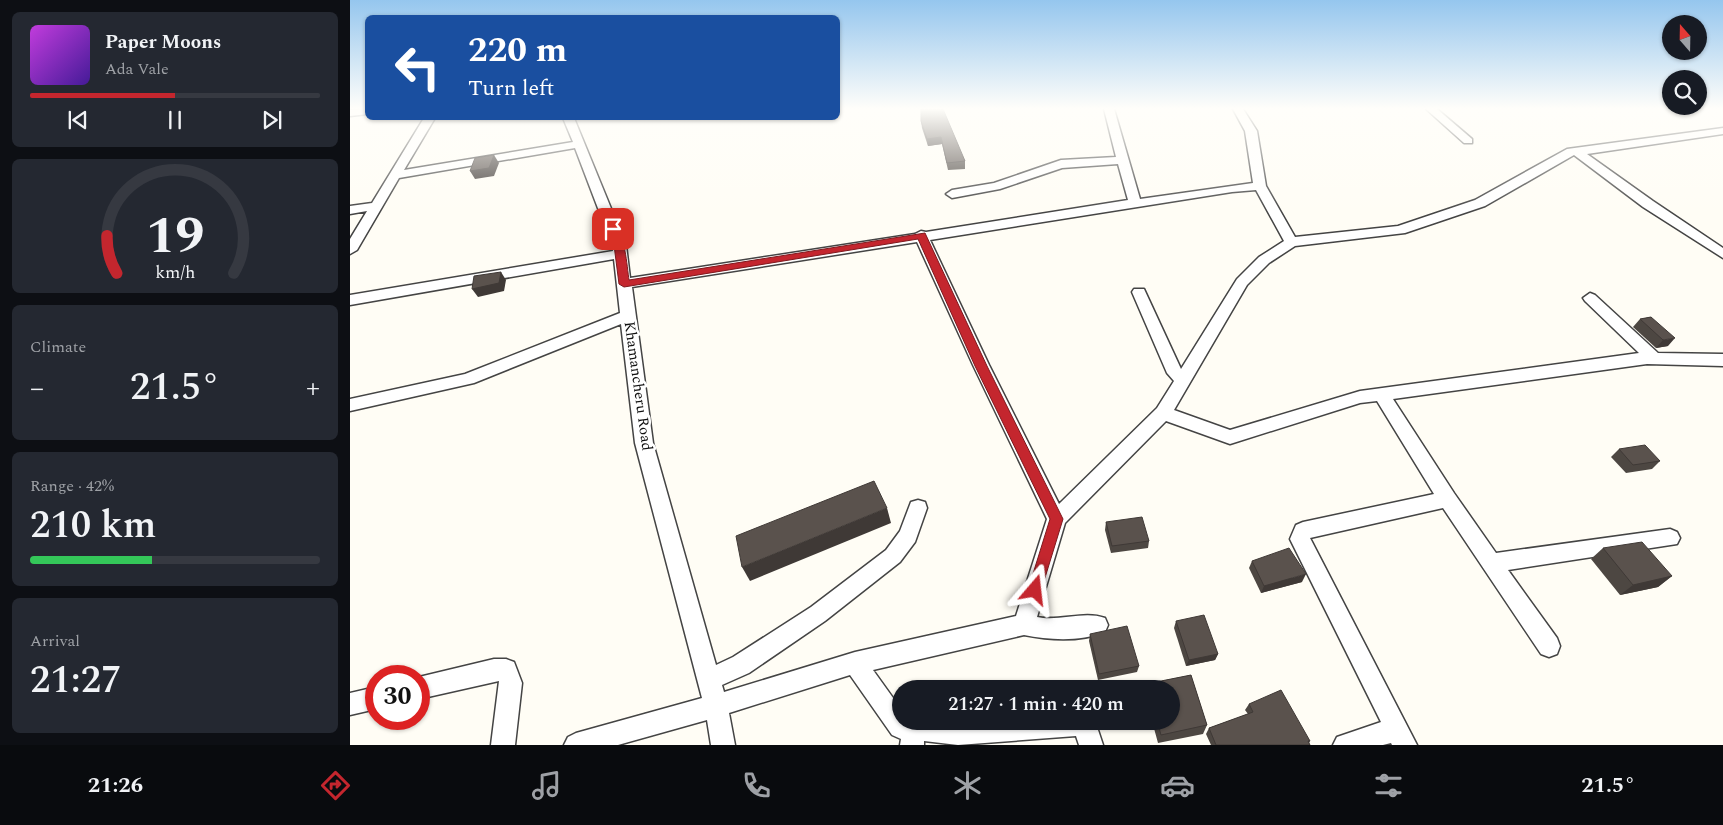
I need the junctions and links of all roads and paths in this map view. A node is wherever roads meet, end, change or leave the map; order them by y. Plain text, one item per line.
1 (414, 144) edge
2 (580, 144) joint
3 (1119, 144) edge
4 (1254, 144) edge
5 (1638, 144) edge
6 (1576, 151) junction
7 (1124, 160) junction
8 (395, 175) junction
9 (1260, 186) junction
10 (952, 194) dead end
11 (1135, 202) junction
12 (376, 206) junction
13 (350, 210) edge
14 (921, 236) junction
15 (1292, 242) junction
16 (350, 250) edge
17 (620, 254) junction
18 (1723, 254) edge
19 (624, 284) junction
20 (1139, 292) dead end
21 (1590, 298) dead end
22 (350, 300) edge
23 (629, 315) junction
24 (1654, 358) junction
25 (1723, 360) edge
26 (1184, 379) junction
27 (1382, 394) junction
28 (350, 405) edge
29 (1162, 413) junction
30 (1446, 499) junction
31 (918, 508) dead end
32 (1057, 519) junction
33 (1670, 538) dead end
34 (1491, 563) junction
35 (1024, 625) junction
36 (1097, 625) dead end
37 (1549, 646) dead end
38 (855, 663) junction
39 (709, 679) junction
40 (430, 685) edge
41 (365, 701) edge
42 (350, 704) edge
43 (716, 706) junction
44 (912, 737) edge
45 (1401, 737) edge
46 (503, 745) edge
47 (576, 745) edge
48 (723, 745) edge
49 (1091, 745) edge
50 (1345, 745) edge

1 - 8 street
2 - 8 street
2 - 17 street, Khamancheru Road
3 - 7 street
4 - 9 street
5 - 6 street
6 - 15 street
6 - 18 street
7 - 10 street
7 - 11 street
8 - 12 street
9 - 11 street
9 - 15 street
11 - 14 street
12 - 13 street
12 - 16 street
14 - 19 street
14 - 32 street
15 - 26 street
17 - 19 street, Khamancheru Road
17 - 22 street
19 - 23 street, Khamancheru Road
20 - 26 street
21 - 24 street
23 - 28 street
23 - 39 street, Khamancheru Road
24 - 25 street
24 - 27 street
26 - 29 street
27 - 29 street
27 - 30 street
29 - 32 street
30 - 34 street
30 - 45 street
31 - 39 street
32 - 35 street
33 - 34 street
34 - 37 street
35 - 36 street
35 - 38 street
38 - 43 street
38 - 44 street
39 - 43 street, Khamancheru Road
40 - 46 street
41 - 42 street
43 - 47 street
43 - 48 street, Khamancheru Road
44 - 49 street
45 - 50 street

